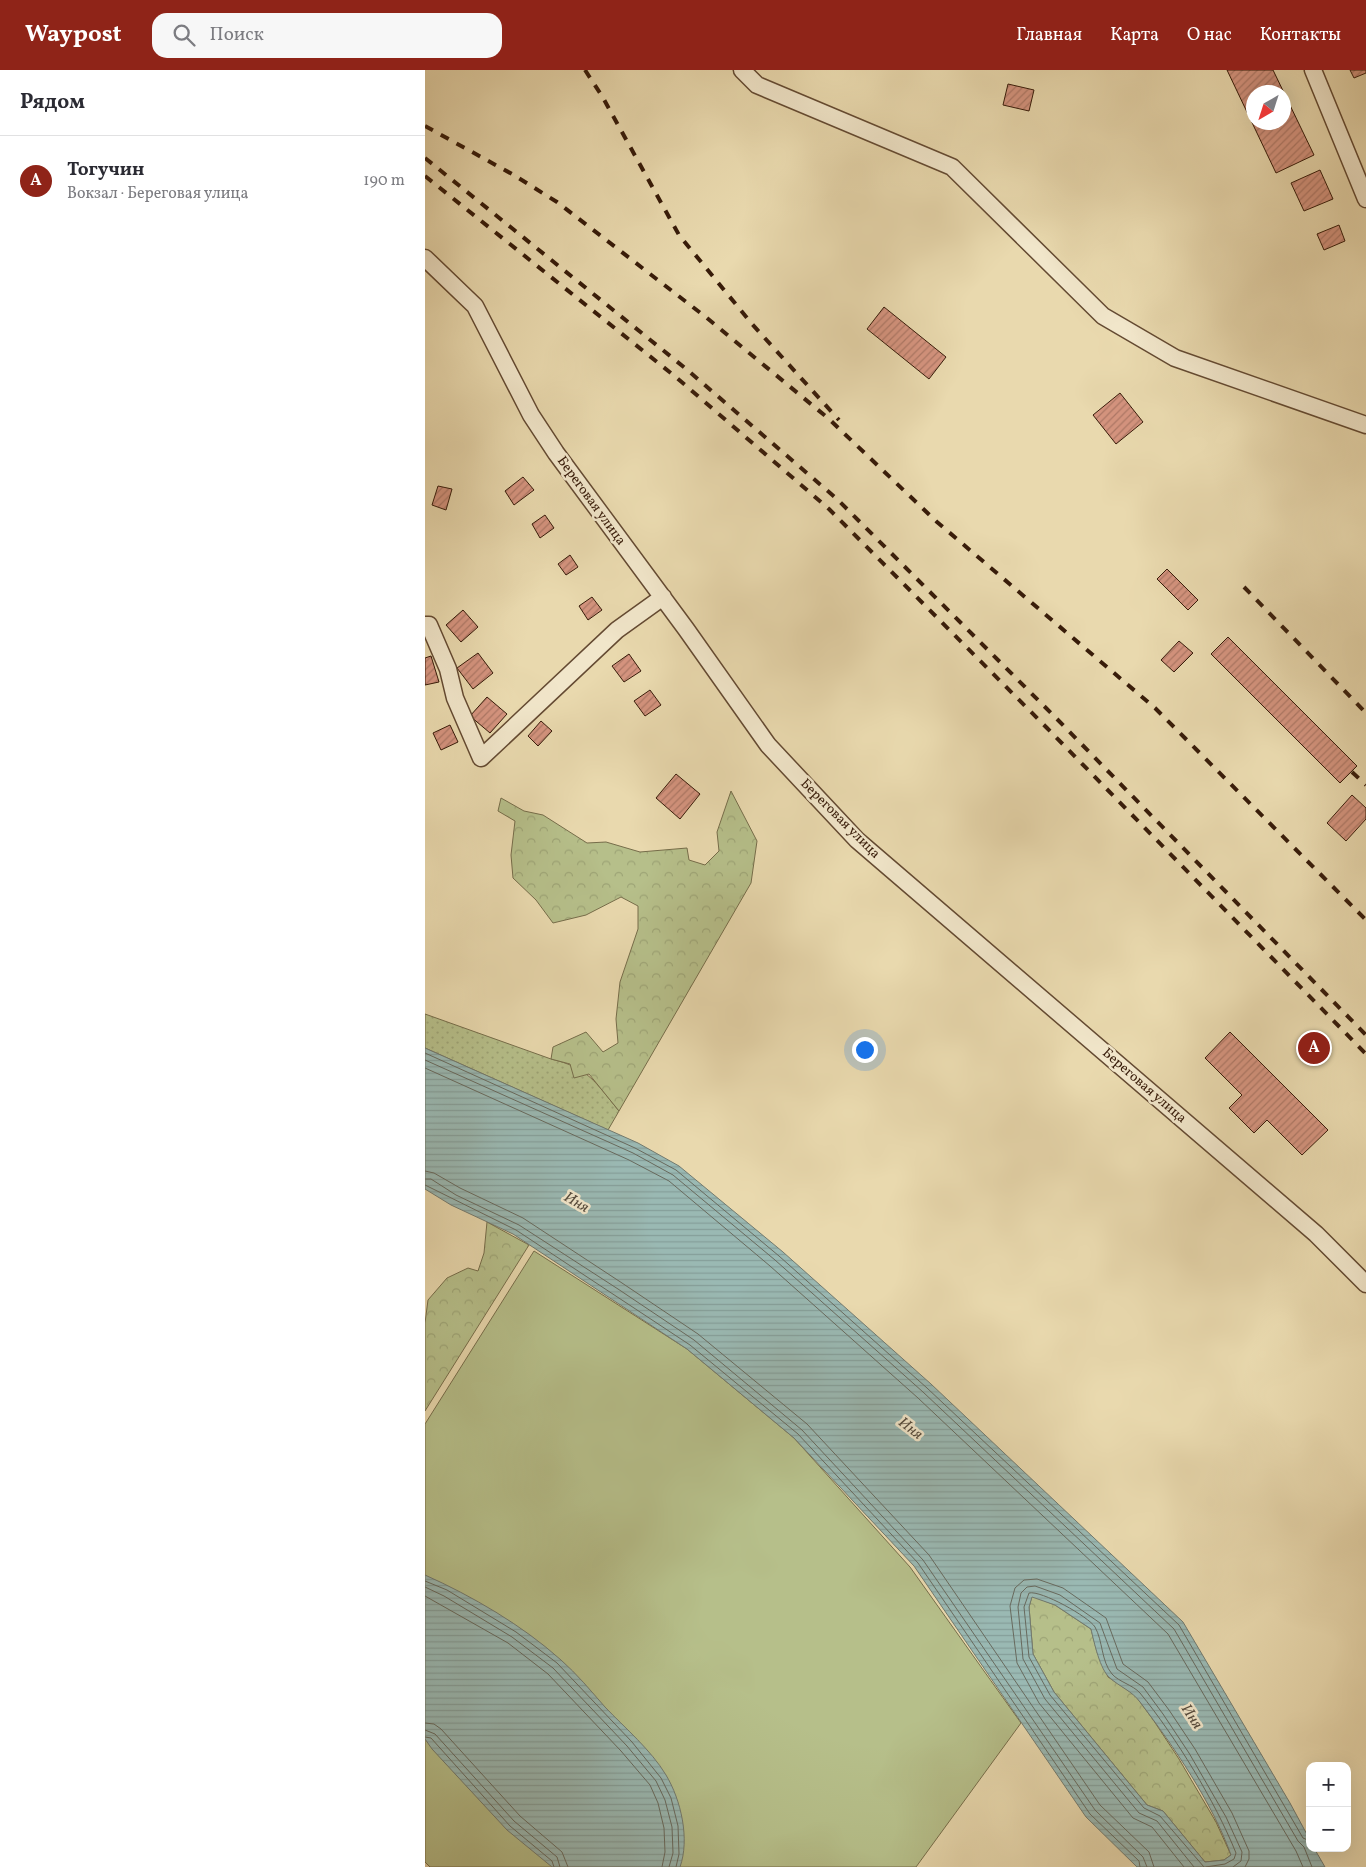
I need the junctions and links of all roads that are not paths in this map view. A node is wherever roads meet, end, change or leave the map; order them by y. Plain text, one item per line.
1 (742, 70) edge
2 (1313, 70) edge
3 (1366, 199) edge
4 (425, 258) edge
5 (1366, 425) edge
6 (663, 598) junction
7 (425, 625) edge
8 (1366, 1284) edge

1 - 5 street
2 - 3 street
4 - 6 street, Береговая улица
6 - 7 street
6 - 8 street, Береговая улица

